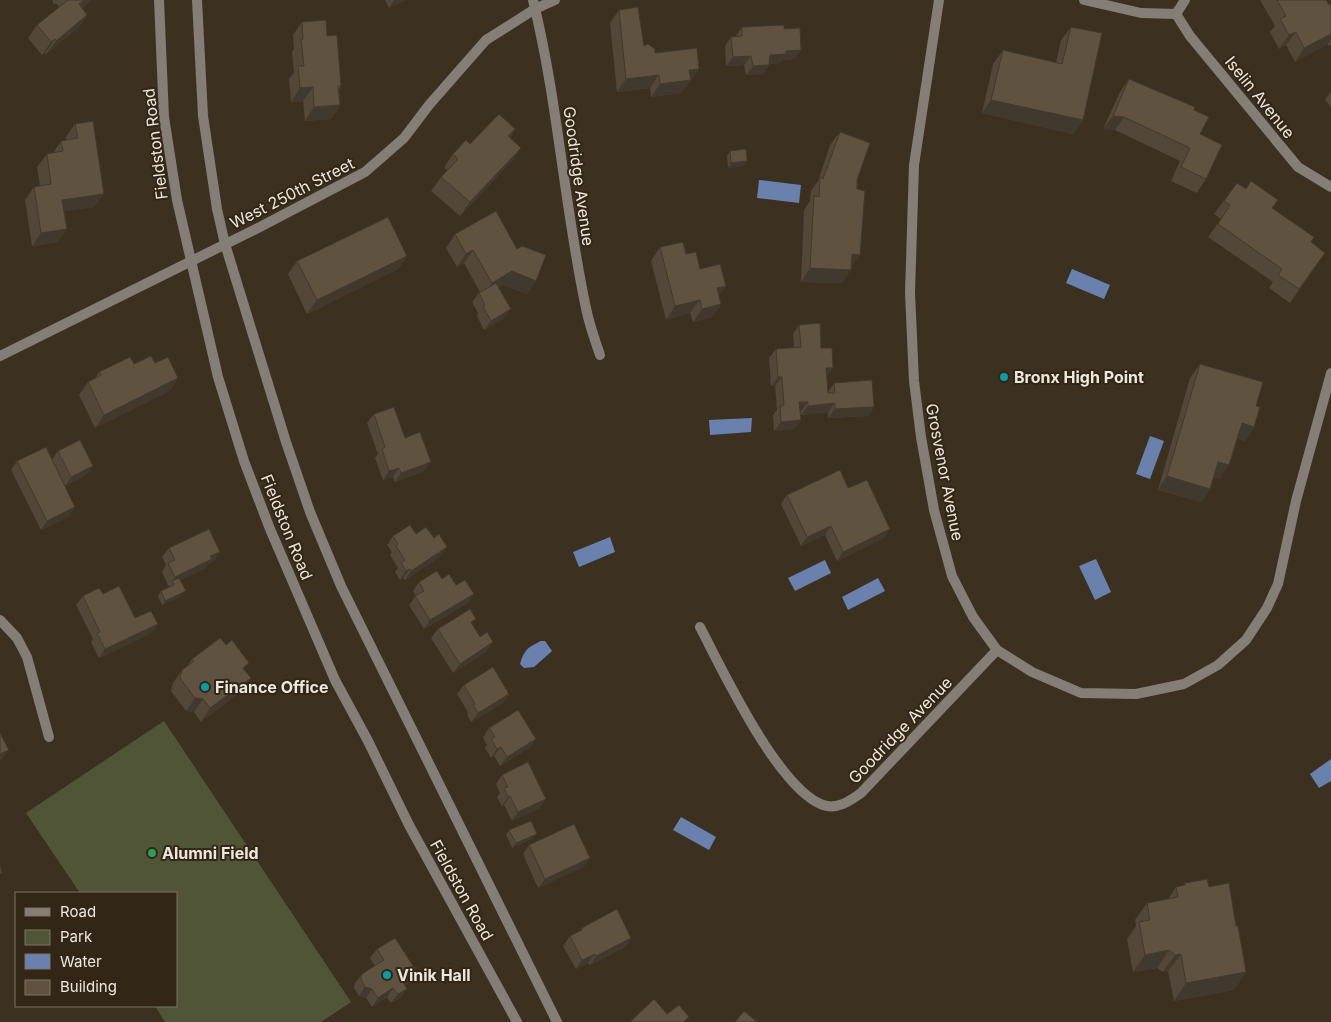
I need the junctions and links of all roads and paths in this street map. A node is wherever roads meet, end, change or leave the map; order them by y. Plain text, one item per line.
1 (159, 0) edge
2 (197, 0) edge
3 (555, 0) edge
4 (939, 0) edge
5 (1084, 0) edge
6 (1185, 0) edge
7 (534, 4) edge
8 (1176, 14) junction
9 (1331, 188) edge
10 (225, 244) junction
11 (191, 261) junction
12 (600, 355) dead end
13 (0, 356) edge
14 (1331, 373) edge
15 (0, 620) edge
16 (700, 627) dead end
17 (997, 650) junction
18 (49, 737) dead end
19 (517, 1022) edge
20 (558, 1022) edge

1 - 11 street, Fieldston Road
2 - 10 street, Fieldston Road
3 - 7 street, West 250th Street
4 - 17 street, Grosvenor Avenue
5 - 8 street
6 - 8 street
7 - 10 street, West 250th Street
7 - 12 street, Goodridge Avenue
8 - 9 street, Iselin Avenue
10 - 11 street, West 250th Street
10 - 20 street, Fieldston Road
11 - 13 street, West 250th Street
11 - 19 street, Fieldston Road
14 - 17 street, Grosvenor Avenue
15 - 18 street
16 - 17 street, Goodridge Avenue

